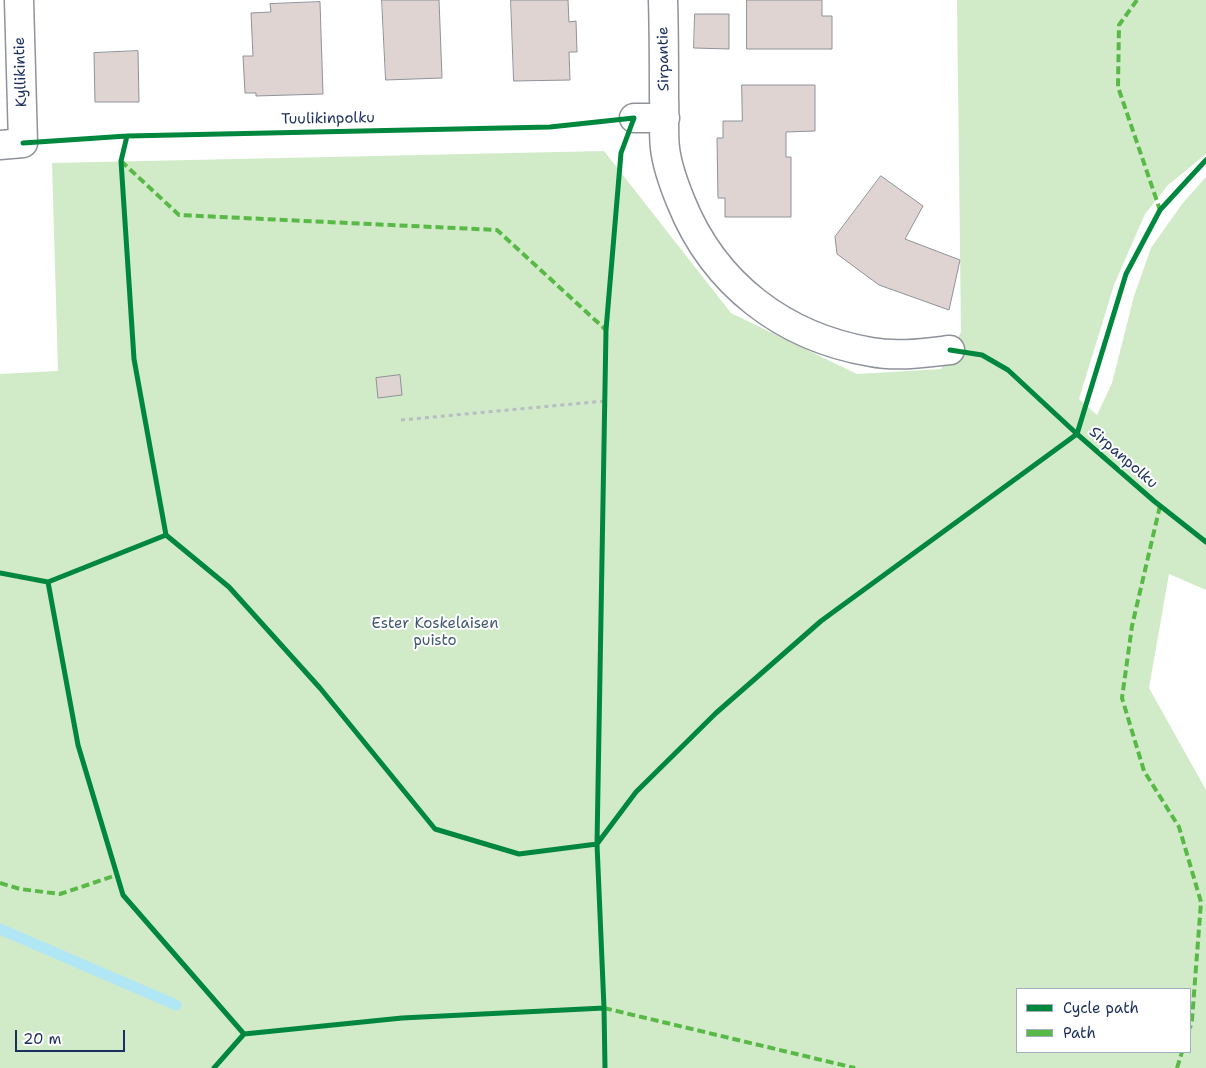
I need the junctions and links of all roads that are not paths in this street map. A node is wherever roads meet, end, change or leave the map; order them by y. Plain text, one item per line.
1 (19, 0) edge
2 (663, 0) edge
3 (634, 118) dead end
4 (665, 118) junction
5 (11, 144) edge
6 (950, 350) dead end

1 - 5 street, Kyllikintie
2 - 4 street, Sirpantie
3 - 4 street
4 - 6 street, Sirpantie

